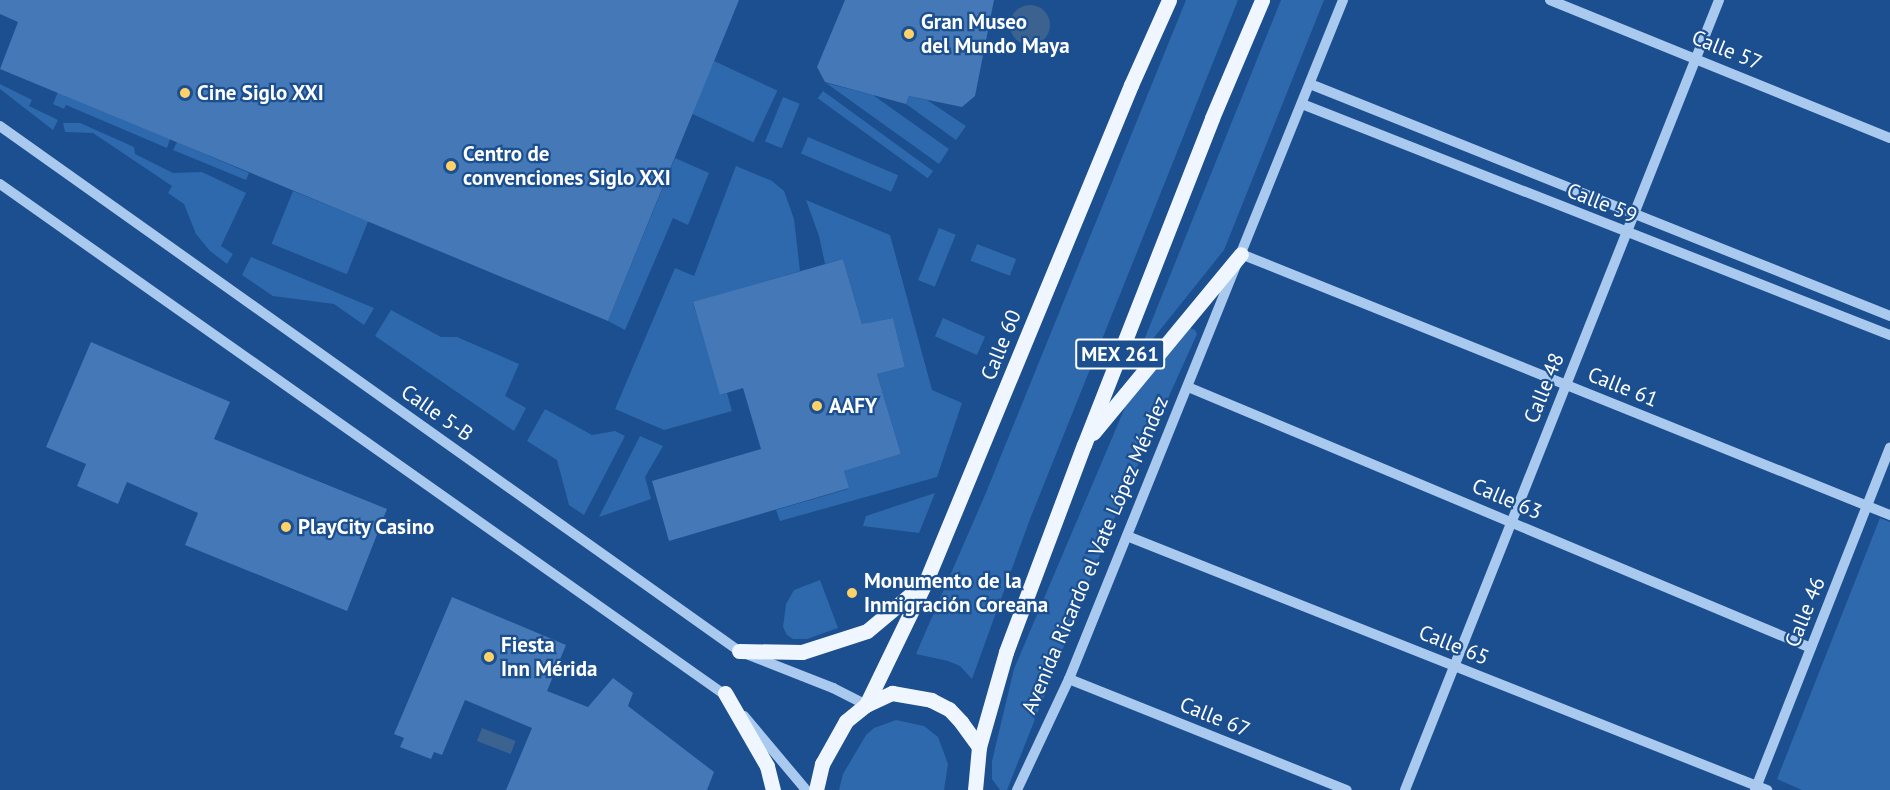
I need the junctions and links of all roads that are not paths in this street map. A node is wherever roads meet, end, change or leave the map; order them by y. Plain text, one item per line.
1 (1169, 0) edge
2 (1262, 0) edge
3 (1343, 0) edge
4 (1550, 0) edge
5 (1719, 0) edge
6 (1696, 58) junction
7 (1310, 84) junction
8 (1302, 104) junction
9 (0, 126) edge
10 (1890, 138) edge
11 (0, 184) edge
12 (1634, 214) junction
13 (1626, 233) junction
14 (1241, 254) junction
15 (1890, 316) edge
16 (1890, 335) edge
17 (1566, 385) junction
18 (1188, 387) junction
19 (1084, 445) junction
20 (1890, 448) edge
21 (1868, 506) junction
22 (1890, 515) edge
23 (1512, 522) junction
24 (1127, 536) junction
25 (926, 581) junction
26 (1811, 648) junction
27 (739, 651) junction
28 (1454, 666) junction
29 (1069, 679) junction
30 (724, 693) junction
31 (866, 705) junction
32 (980, 747) junction
33 (1759, 789) edge
34 (773, 790) edge
35 (806, 790) edge
36 (816, 790) edge
37 (976, 790) edge
38 (1017, 790) edge
39 (1347, 790) edge
40 (1405, 790) edge

1 - 25 main road, Calle 60
2 - 19 main road, Avenida Ricardo el Vate López Méndez / MEX 261
3 - 7 street, Avenida Ricardo el Vate López Méndez
4 - 6 street, Calle 57
5 - 6 street, Calle 48
6 - 10 street, Calle 57
6 - 12 street, Calle 48
7 - 8 street, Avenida Ricardo el Vate López Méndez
7 - 12 street, Calle 59
8 - 13 street, Calle 59
8 - 14 street, Avenida Ricardo el Vate López Méndez
9 - 27 street, Calle 5-B
11 - 30 street
12 - 13 street, Calle 48
12 - 15 street, Calle 59
13 - 16 street, Calle 59
13 - 17 street, Calle 48
14 - 17 street, Calle 61
14 - 18 street, Avenida Ricardo el Vate López Méndez
14 - 19 main road
17 - 21 street, Calle 61
17 - 23 street, Calle 48
18 - 23 street, Calle 63
18 - 24 street, Avenida Ricardo el Vate López Méndez
19 - 32 main road, Avenida Ricardo el Vate López Méndez / MEX 261
20 - 21 street, Calle 46
21 - 22 street, Calle 61
21 - 26 street, Calle 46
23 - 26 street, Calle 63
23 - 28 street, Calle 48
24 - 28 street, Calle 65
24 - 29 street, Avenida Ricardo el Vate López Méndez
25 - 27 main road
25 - 31 main road, Calle 60
26 - 33 street, Calle 46
27 - 31 street, Calle 5-B
28 - 33 street, Calle 65
28 - 40 street, Calle 48
29 - 38 street, Avenida Ricardo el Vate López Méndez
29 - 39 street, Calle 67
30 - 34 main road
30 - 35 street
31 - 32 main road
31 - 36 main road
32 - 37 main road

